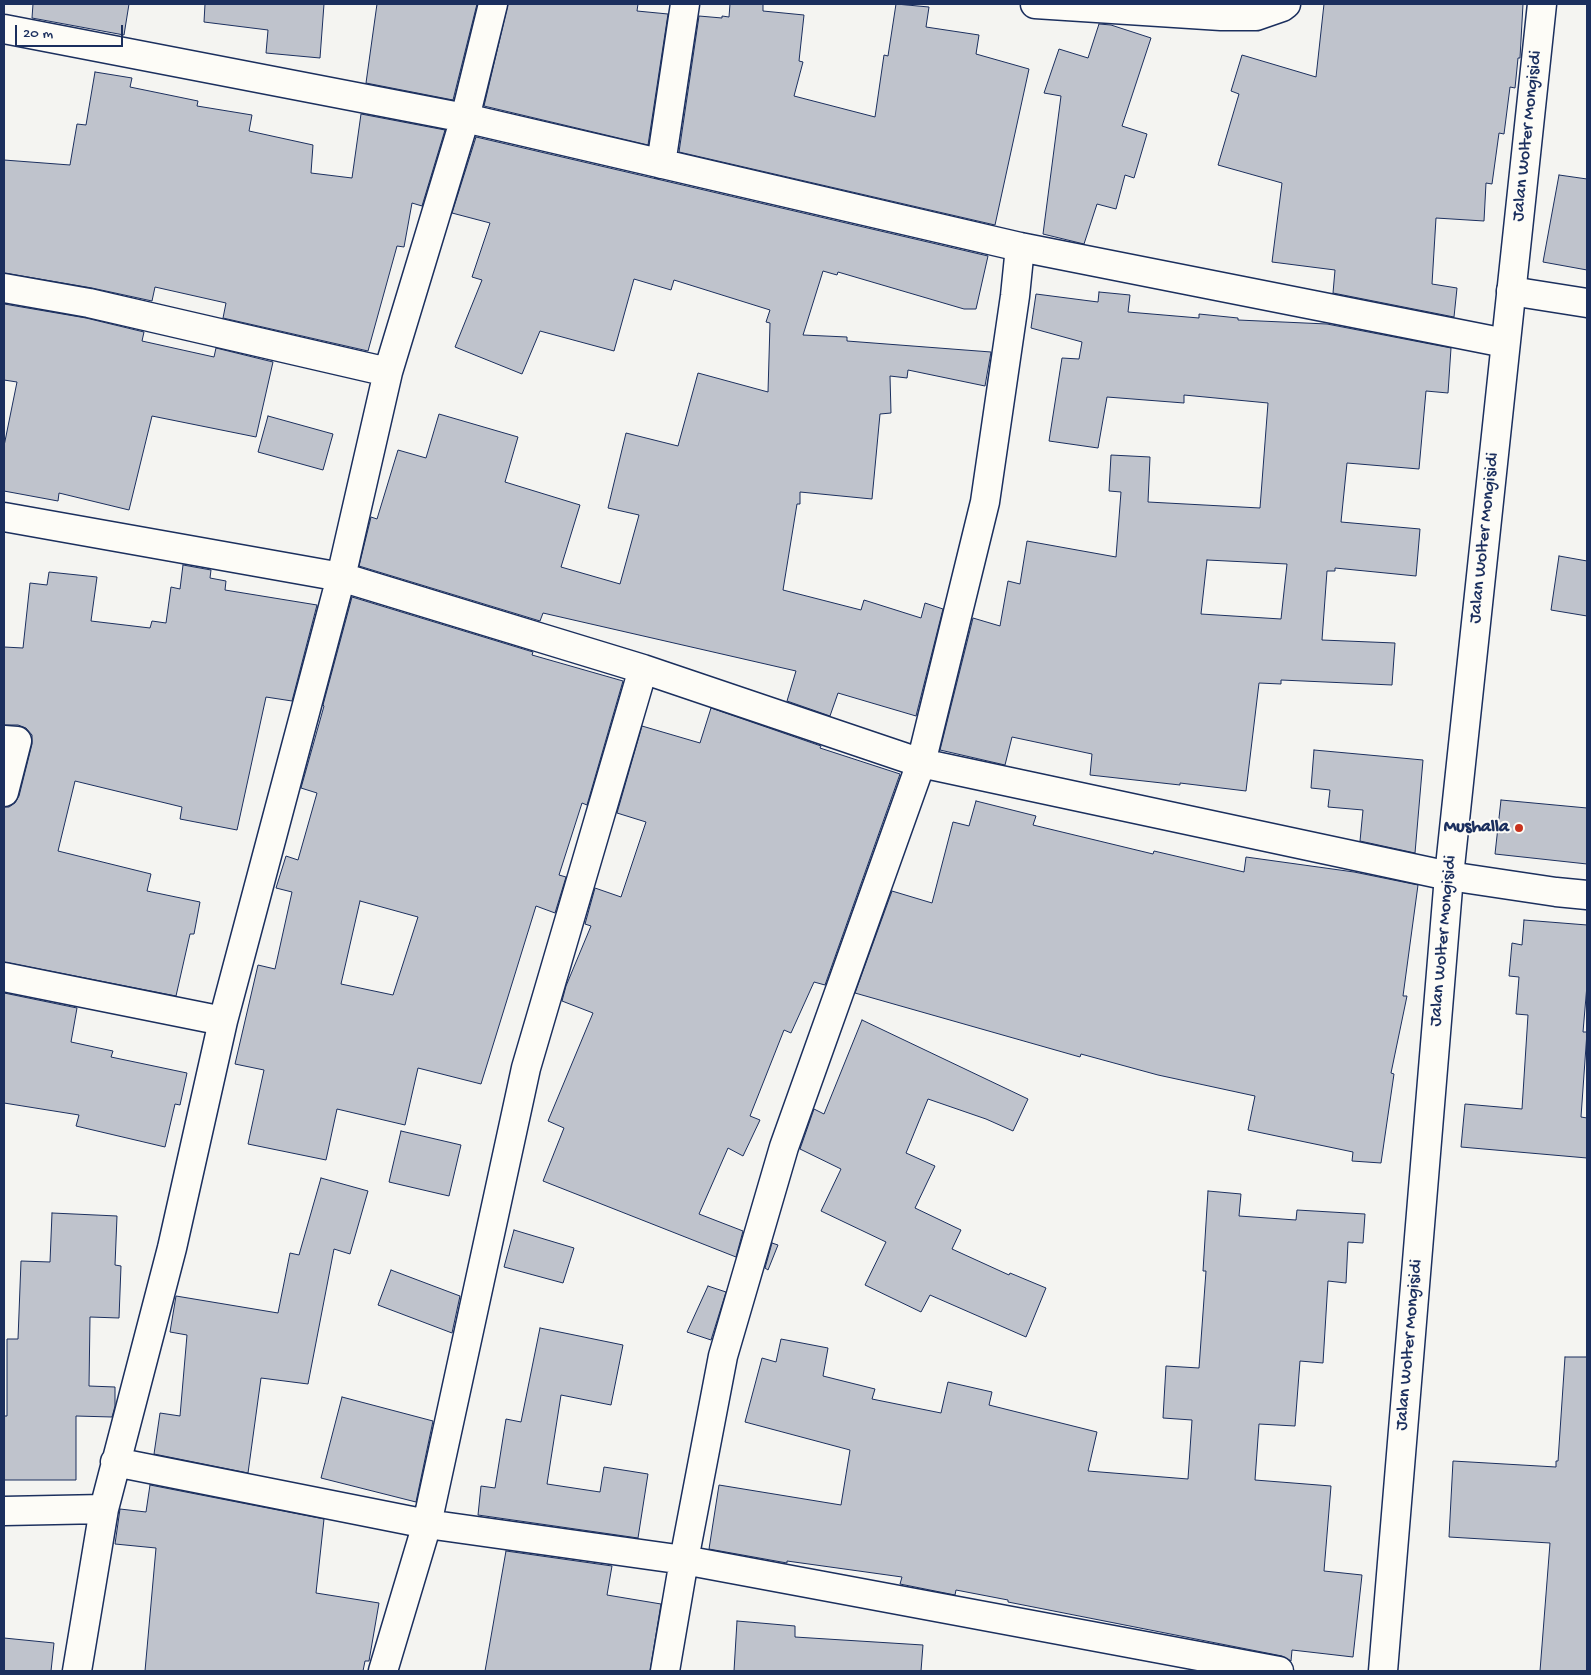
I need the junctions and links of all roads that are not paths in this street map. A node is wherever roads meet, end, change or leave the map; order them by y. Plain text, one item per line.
1 (493, 4) edge
2 (685, 4) edge
3 (1035, 4) edge
4 (1286, 4) edge
5 (1542, 4) edge
6 (4, 29) edge
7 (465, 118) junction
8 (661, 164) junction
9 (1020, 247) junction
10 (4, 288) edge
11 (1511, 291) junction
12 (1587, 303) edge
13 (1506, 342) junction
14 (388, 372) junction
15 (4, 517) edge
16 (341, 577) junction
17 (643, 669) junction
18 (4, 740) edge
19 (921, 763) junction
20 (4, 792) edge
21 (1449, 876) junction
22 (1587, 895) edge
23 (4, 977) edge
24 (223, 1021) junction
25 (116, 1462) junction
26 (104, 1509) junction
27 (4, 1510) edge
28 (427, 1524) junction
29 (684, 1560) junction
30 (77, 1671) edge
31 (383, 1671) edge
32 (665, 1671) edge
33 (1279, 1671) edge
34 (1383, 1671) edge

1 - 7 street
2 - 8 street
3 - 4 street
5 - 11 street, Jalan Wolter Mongisidi
6 - 7 street
7 - 8 street
7 - 14 street
8 - 9 street
9 - 13 street
9 - 19 street
10 - 14 street
11 - 12 street
11 - 13 street, Jalan Wolter Mongisidi
13 - 21 street, Jalan Wolter Mongisidi
14 - 16 street
15 - 16 street
16 - 17 street
16 - 24 street
17 - 19 street
17 - 28 street
18 - 20 street
19 - 21 street
19 - 29 street
21 - 22 street
21 - 34 street, Jalan Wolter Mongisidi
23 - 24 street
24 - 25 street
25 - 26 street
25 - 28 street
26 - 27 street
26 - 30 street
28 - 29 street
28 - 31 street
29 - 32 street
29 - 33 street

